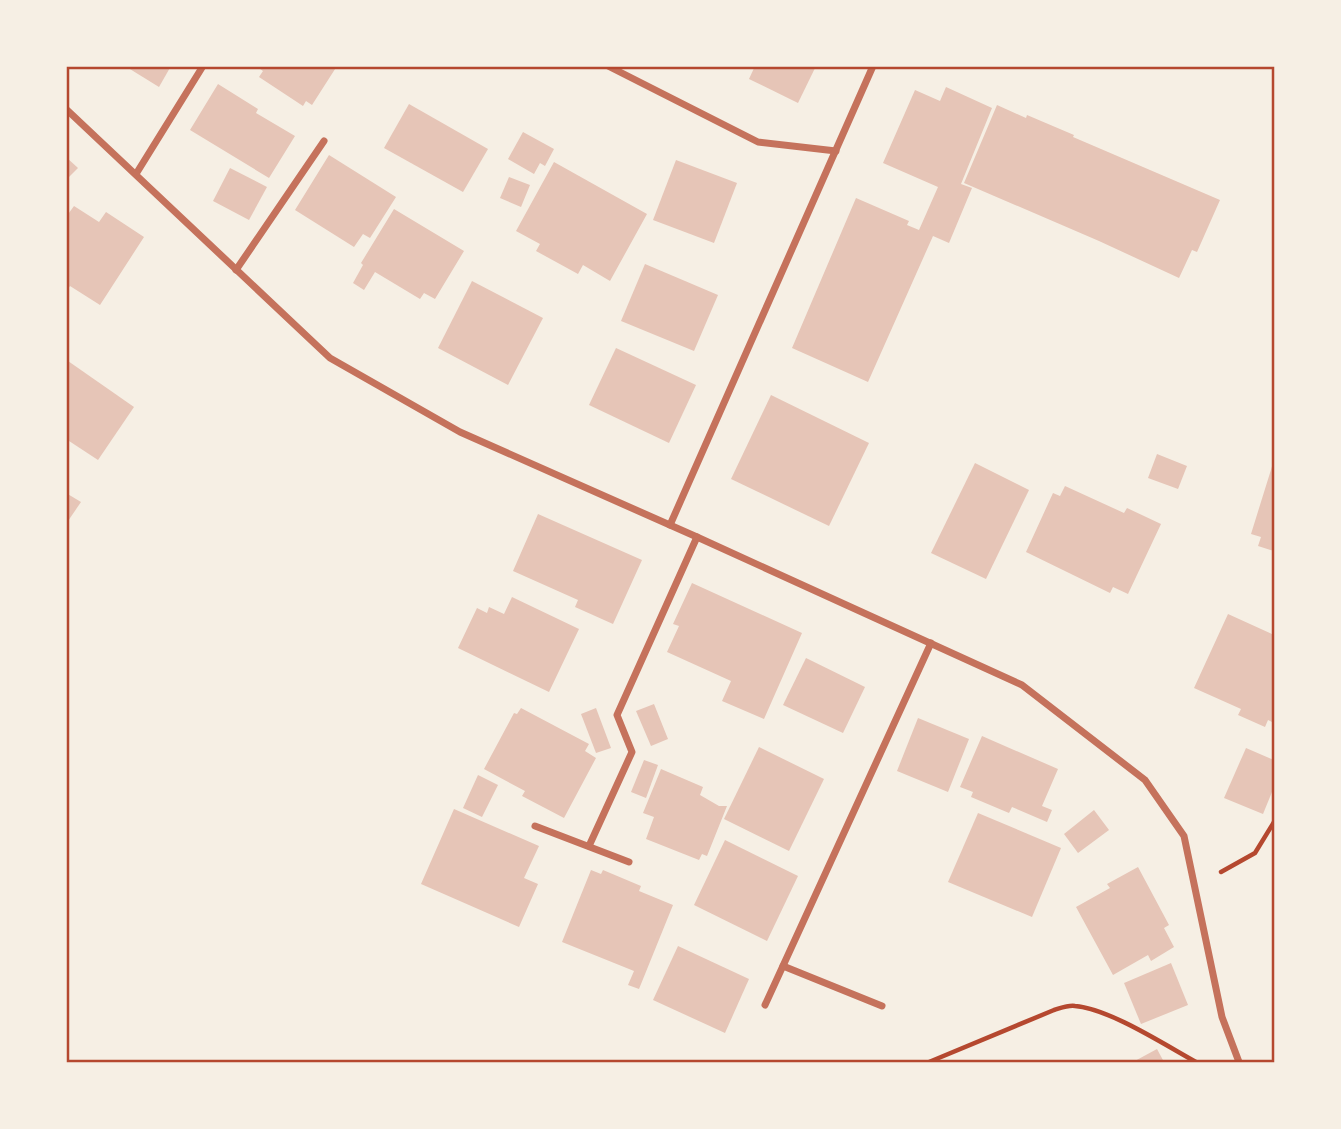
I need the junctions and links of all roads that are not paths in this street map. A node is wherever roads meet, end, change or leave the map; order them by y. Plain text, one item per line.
1 (203, 66) edge
2 (608, 66) edge
3 (873, 66) edge
4 (66, 108) edge
5 (324, 141) dead end
6 (836, 151) junction
7 (136, 174) junction
8 (236, 270) junction
9 (670, 525) junction
10 (697, 537) junction
11 (930, 643) junction
12 (535, 826) dead end
13 (589, 846) junction
14 (629, 862) dead end
15 (783, 966) junction
16 (765, 1005) dead end
17 (882, 1006) dead end
18 (1239, 1062) edge

1 - 7 street
2 - 6 street
3 - 6 street
4 - 7 street
5 - 8 street
6 - 9 street
7 - 8 street
8 - 9 street
9 - 10 street
10 - 11 street
10 - 13 street
11 - 15 street
11 - 18 street
12 - 13 street
13 - 14 street
15 - 16 street
15 - 17 street

